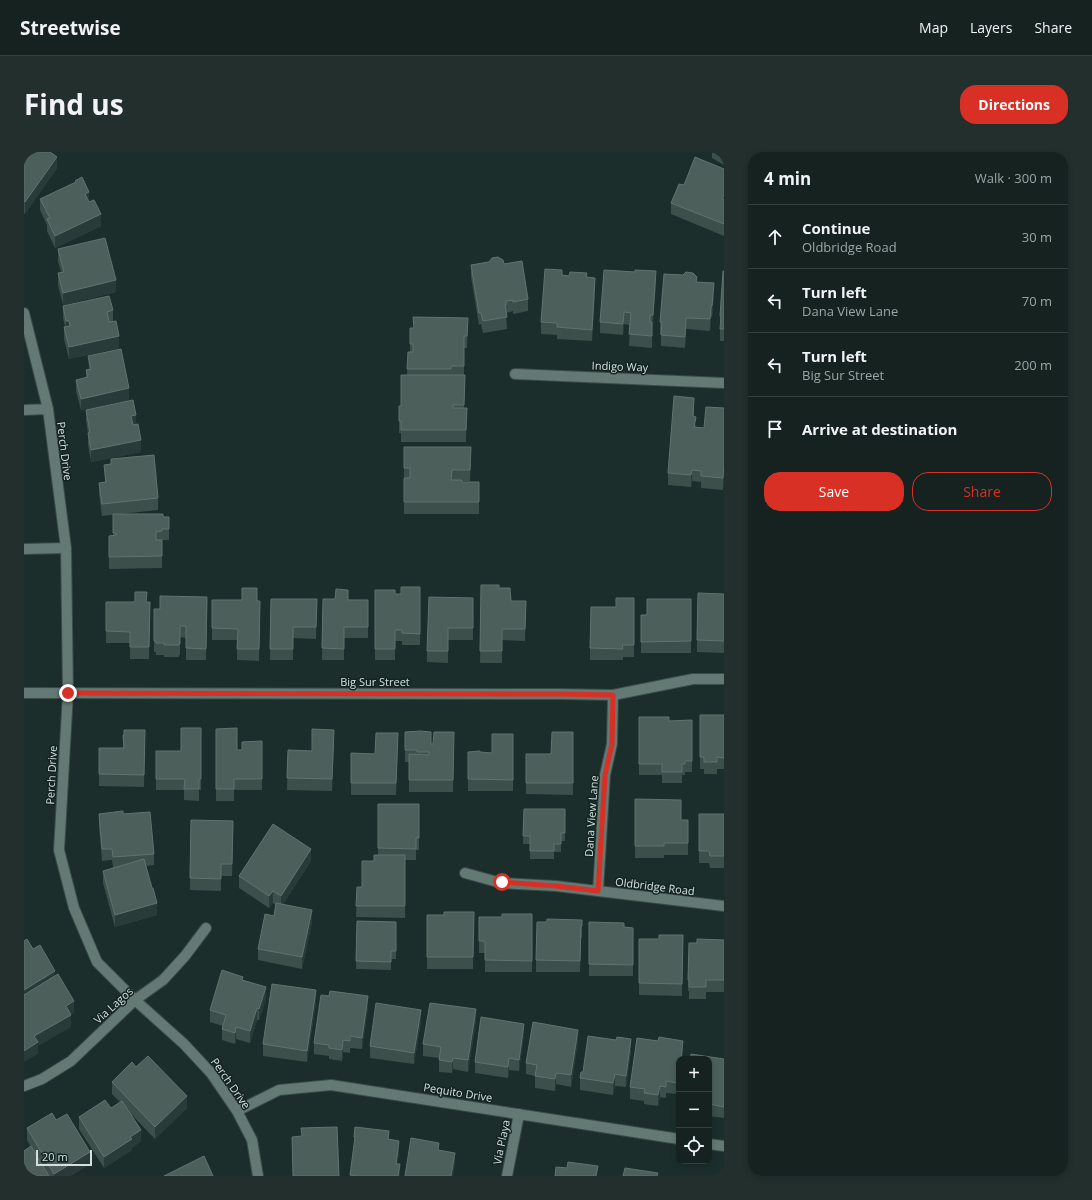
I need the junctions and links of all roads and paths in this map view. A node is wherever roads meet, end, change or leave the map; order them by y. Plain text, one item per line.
1 (24, 313) edge
2 (515, 374) dead end
3 (724, 383) edge
4 (48, 409) junction
5 (24, 410) edge
6 (66, 548) junction
7 (24, 549) edge
8 (724, 679) edge
9 (24, 693) edge
10 (68, 693) junction
11 (613, 695) junction
12 (466, 873) dead end
13 (598, 891) junction
14 (724, 906) edge
15 (206, 928) dead end
16 (135, 1000) junction
17 (24, 1086) edge
18 (237, 1111) junction
19 (519, 1114) junction
20 (676, 1139) edge
21 (712, 1144) edge
22 (724, 1146) edge
23 (258, 1176) edge
24 (506, 1176) edge

1 - 4 street, Perch Drive
2 - 3 street, Indigo Way
4 - 5 street
4 - 6 street, Perch Drive
6 - 7 street
6 - 10 street, Perch Drive
8 - 11 street, Big Sur Street
9 - 10 street, Big Sur Street
10 - 11 street, Big Sur Street
10 - 16 street, Perch Drive
11 - 13 street, Dana View Lane
12 - 13 street, Oldbridge Road
13 - 14 street, Oldbridge Road
15 - 16 street, Via Lagos
16 - 17 street, Via Lagos
16 - 18 street, Perch Drive
18 - 19 street, Pequito Drive
18 - 23 street, Perch Drive
19 - 20 street, Pequito Drive
19 - 24 street, Via Playa
21 - 22 street

